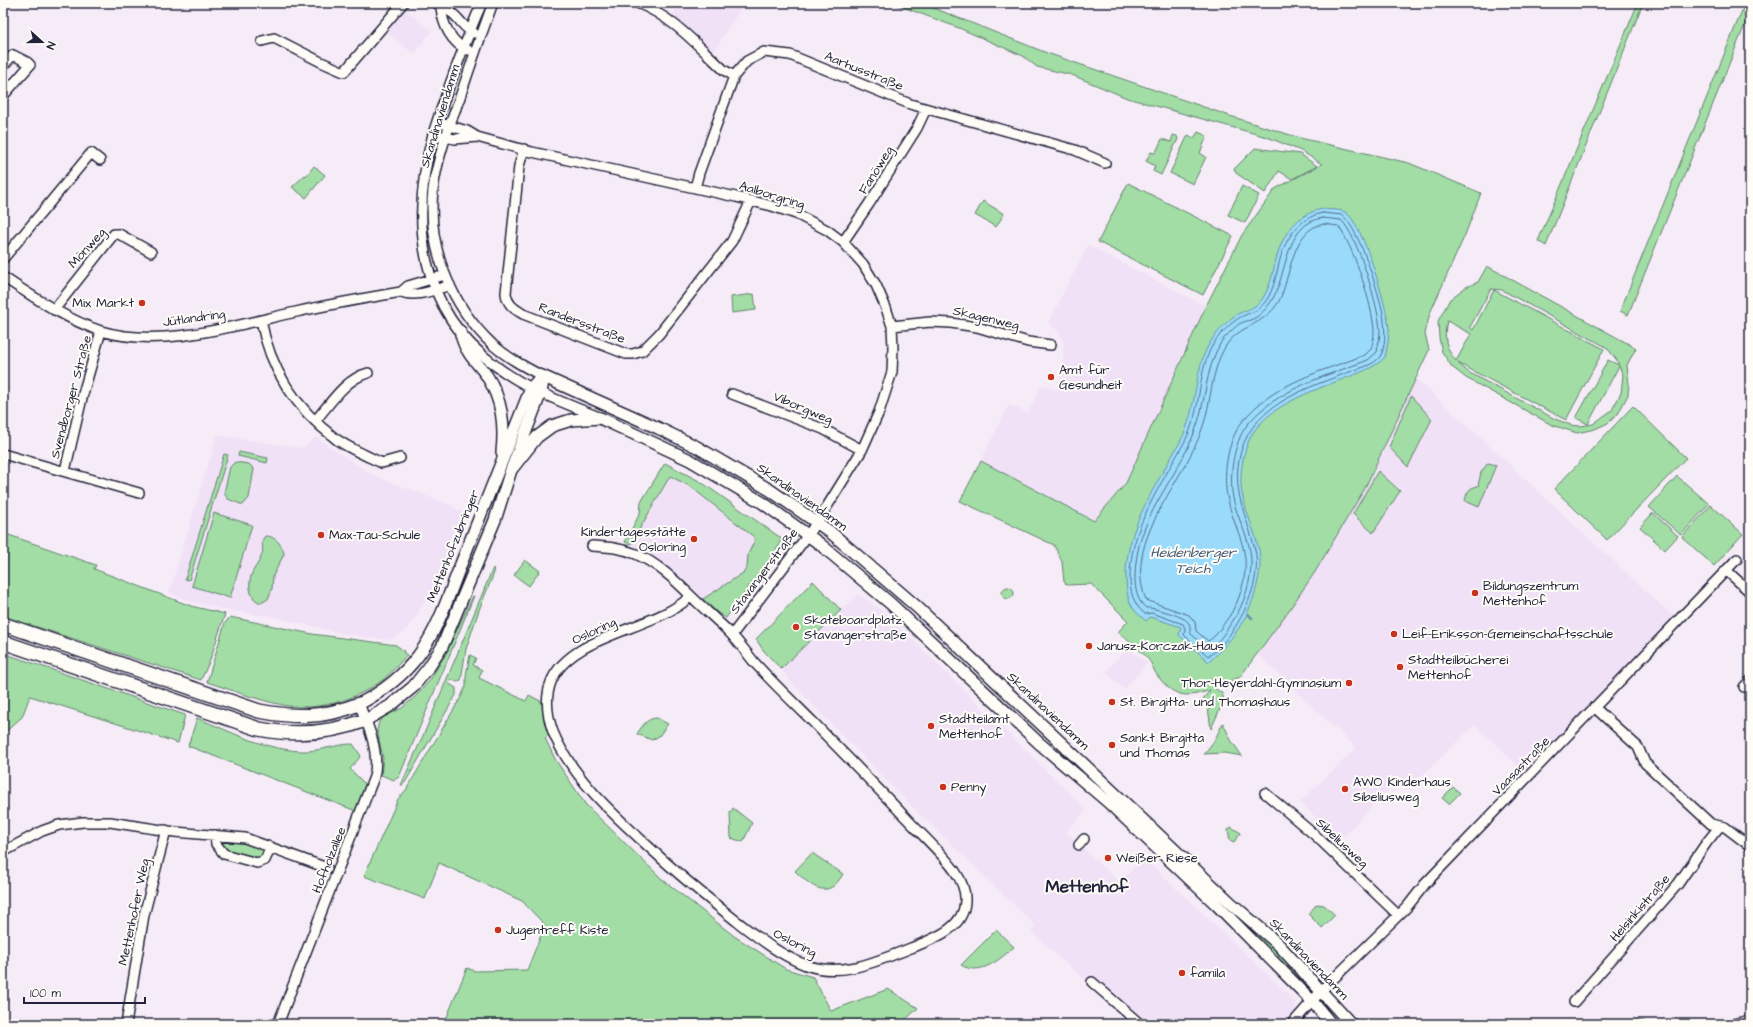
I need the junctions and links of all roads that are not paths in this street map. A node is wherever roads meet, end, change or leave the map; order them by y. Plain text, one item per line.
1 (403, 3) edge
2 (482, 3) edge
3 (493, 3) edge
4 (637, 3) edge
5 (439, 5) edge
6 (471, 31) junction
7 (481, 36) junction
8 (262, 41) dead end
9 (464, 48) junction
10 (475, 53) junction
11 (3, 66) edge
12 (734, 76) junction
13 (3, 96) edge
14 (926, 109) junction
15 (437, 122) junction
16 (449, 126) junction
17 (433, 134) junction
18 (446, 137) junction
19 (477, 138) junction
20 (524, 149) junction
21 (100, 160) dead end
22 (1105, 163) dead end
23 (695, 188) junction
24 (751, 201) junction
25 (843, 242) junction
26 (151, 252) dead end
27 (3, 259) edge
28 (445, 275) junction
29 (3, 276) edge
30 (431, 280) junction
31 (450, 285) junction
32 (435, 290) junction
33 (401, 292) junction
34 (54, 310) junction
35 (261, 320) junction
36 (892, 326) junction
37 (101, 331) junction
38 (460, 332) junction
39 (1051, 345) dead end
40 (368, 373) dead end
41 (543, 376) junction
42 (536, 390) junction
43 (732, 394) dead end
44 (600, 418) junction
45 (315, 421) junction
46 (862, 450) junction
47 (3, 454) edge
48 (400, 458) dead end
49 (500, 465) junction
50 (511, 470) junction
51 (65, 471) junction
52 (139, 493) dead end
53 (817, 522) junction
54 (808, 535) junction
55 (592, 546) dead end
56 (1737, 559) dead end
57 (1726, 570) junction
58 (1750, 592) edge
59 (691, 596) junction
60 (3, 624) edge
61 (732, 635) junction
62 (3, 642) edge
63 (359, 704) junction
64 (1594, 707) junction
65 (366, 720) junction
66 (1265, 793) dead end
67 (1720, 826) junction
68 (166, 830) junction
69 (215, 835) junction
70 (1750, 846) edge
71 (270, 847) junction
72 (3, 852) edge
73 (326, 868) dead end
74 (1398, 916) junction
75 (1092, 982) dead end
76 (1322, 990) junction
77 (1312, 1001) junction
78 (1574, 1002) dead end
79 (1750, 1020) edge
80 (126, 1024) edge
81 (278, 1024) edge
82 (1140, 1024) edge
83 (1292, 1024) edge
84 (1331, 1024) edge
85 (1351, 1024) edge
86 (1733, 1024) edge

1 - 8 street
2 - 6 street, Skandinaviendamm
3 - 7 street, Skandinaviendamm
4 - 12 street
5 - 6 street
5 - 9 street
6 - 7 street
6 - 9 street, Skandinaviendamm
7 - 10 street, Skandinaviendamm
9 - 10 street
9 - 15 street, Skandinaviendamm
10 - 16 street, Skandinaviendamm
11 - 13 street
12 - 14 street, Aarhusstraße
12 - 23 street, Aarhusstraße
14 - 22 street, Aarhusstraße
14 - 25 street, Fanöweg
15 - 16 street, Aalborgring
15 - 17 street, Skandinaviendamm
16 - 18 street, Skandinaviendamm
16 - 19 street, Aalborgring
17 - 18 street, Aalborgring
17 - 30 street, Skandinaviendamm
18 - 19 street, Aalborgring
18 - 28 street, Skandinaviendamm
19 - 20 street, Aalborgring
20 - 23 street, Aalborgring
20 - 24 street, Randersstraße
21 - 27 street
23 - 24 street, Aalborgring
24 - 25 street, Aalborgring
25 - 36 street, Aalborgring
26 - 34 street, Mönweg
28 - 30 street, Jütlandring
28 - 31 street, Skandinaviendamm
29 - 34 street, Jütlandring
30 - 32 street, Skandinaviendamm
30 - 33 street, Jütlandring
31 - 32 street, Jütlandring
31 - 41 street, Skandinaviendamm
32 - 33 street, Jütlandring
32 - 38 street, Skandinaviendamm
33 - 35 street, Jütlandring
34 - 37 street, Jütlandring
35 - 37 street, Jütlandring
35 - 45 street
36 - 39 street, Skagenweg
36 - 46 street, Aalborgring
37 - 51 street, Svendborger Straße
38 - 42 street, Skandinaviendamm
38 - 49 main road
40 - 45 street
41 - 42 main road, Mettenhofzubringer
41 - 53 main road, Skandinaviendamm
42 - 44 street, Skandinaviendamm
42 - 49 main road, Mettenhofzubringer
42 - 50 main road
43 - 46 street, Viborgweg
44 - 50 main road, Skandinaviendamm
44 - 54 main road, Skandinaviendamm
45 - 48 street
46 - 53 street, Aalborgring
47 - 51 street, Svendborger Straße
49 - 63 main road, Mettenhofzubringer
50 - 65 main road
51 - 52 street, Svendborger Straße
53 - 54 street, Stavangerstraße
53 - 76 main road, Skandinaviendamm
54 - 61 street, Stavangerstraße
54 - 77 main road, Skandinaviendamm
55 - 59 street, Osloring
56 - 57 street, Vaasastraße
57 - 58 street
57 - 64 street, Vaasastraße
59 - 61 street, Osloring
59 - 61 street, Osloring
60 - 63 highway
62 - 65 highway
63 - 65 street, Hofholzallee
64 - 67 street
64 - 74 street, Vaasastraße
65 - 81 street, Hofholzallee
66 - 74 street, Sibeliusweg
67 - 70 street
67 - 78 street, Helsinkistraße
68 - 69 street
68 - 72 street
68 - 80 street, Mettenhofer Weg
69 - 71 street
69 - 71 street
71 - 73 street
74 - 76 street, Vaasastraße
75 - 82 street
76 - 77 street, Vaasastraße
76 - 85 main road, Skandinaviendamm
77 - 83 street, Vaasastraße
77 - 84 main road, Skandinaviendamm
79 - 86 street

